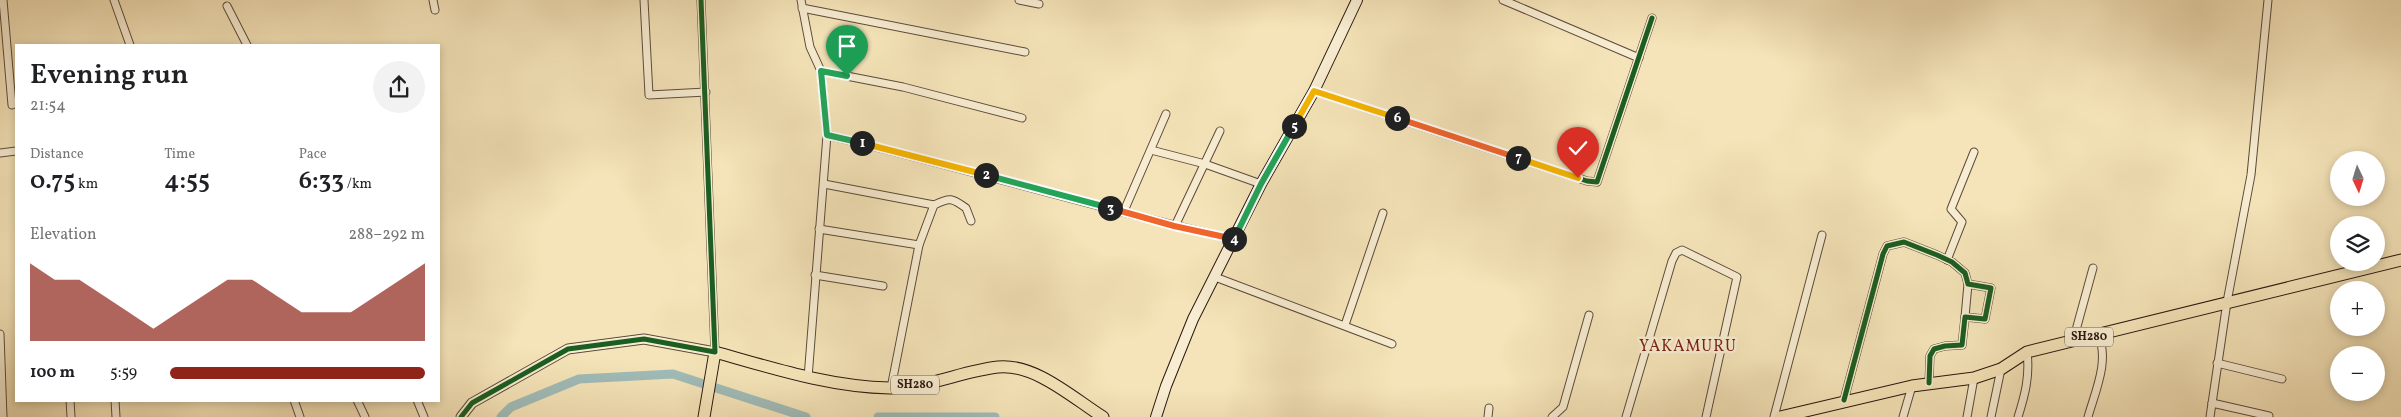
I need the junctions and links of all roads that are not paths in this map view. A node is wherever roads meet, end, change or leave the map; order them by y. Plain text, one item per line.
1 (3, 0) edge
2 (114, 0) edge
3 (433, 0) edge
4 (644, 0) edge
5 (701, 0) edge
6 (801, 0) edge
7 (1019, 0) edge
8 (1356, 0) edge
9 (1503, 0) edge
10 (2265, 1) edge
11 (1039, 4) dead end
12 (227, 6) dead end
13 (802, 8) junction
14 (435, 10) dead end
15 (1652, 18) dead end
16 (130, 44) edge
17 (246, 44) edge
18 (1025, 52) dead end
19 (1639, 58) junction
20 (821, 71) junction
21 (1314, 91) junction
22 (706, 92) junction
23 (12, 105) dead end
24 (1166, 114) dead end
25 (1022, 118) dead end
26 (1220, 131) dead end
27 (827, 135) junction
28 (15, 150) edge
29 (1151, 150) junction
30 (1974, 152) dead end
31 (0, 153) edge
32 (1205, 164) junction
33 (824, 184) junction
34 (1261, 184) junction
35 (934, 205) junction
36 (1124, 211) junction
37 (1384, 213) dead end
38 (971, 221) dead end
39 (1174, 226) junction
40 (819, 229) junction
41 (1822, 235) dead end
42 (1234, 239) junction
43 (919, 245) junction
44 (1947, 260) junction
45 (2401, 260) edge
46 (2093, 268) dead end
47 (815, 275) junction
48 (1215, 277) junction
49 (1968, 284) junction
50 (883, 286) dead end
51 (2227, 302) junction
52 (1588, 315) dead end
53 (1964, 317) junction
54 (1345, 325) junction
55 (0, 334) edge
56 (2098, 335) junction
57 (2073, 341) junction
58 (1392, 344) dead end
59 (715, 352) junction
60 (2027, 352) junction
61 (2217, 363) junction
62 (2001, 368) junction
63 (808, 378) junction
64 (1974, 378) junction
65 (2282, 379) dead end
66 (1929, 383) junction
67 (1912, 386) junction
68 (891, 388) junction
69 (1844, 400) junction
70 (70, 402) edge
71 (115, 402) edge
72 (295, 402) edge
73 (358, 402) edge
74 (418, 402) edge
75 (2212, 403) junction
76 (1490, 408) dead end
77 (704, 412) edge
78 (2269, 416) edge
79 (3, 417) edge
80 (71, 417) edge
81 (116, 417) edge
82 (300, 417) edge
83 (365, 417) edge
84 (424, 417) edge
85 (461, 417) edge
86 (1103, 417) edge
87 (1156, 417) edge
88 (1488, 417) edge
89 (1552, 417) edge
90 (1626, 417) edge
91 (1706, 417) edge
92 (1774, 417) edge
93 (1780, 417) edge
94 (1903, 417) edge
95 (1967, 417) edge
96 (1991, 417) edge
97 (2018, 417) edge
98 (2088, 417) edge
99 (2210, 417) edge

1 - 23 street
2 - 16 street
3 - 14 street
4 - 22 street
5 - 22 street
6 - 13 street
7 - 11 street
8 - 21 main road
9 - 19 street
10 - 51 street
12 - 17 street
13 - 18 street
13 - 20 street
15 - 19 street
19 - 21 street
20 - 25 street
20 - 27 street
21 - 34 main road
22 - 59 street
24 - 29 street
26 - 32 street
27 - 33 street
27 - 36 street
28 - 31 street
29 - 32 street
29 - 36 street
30 - 44 street
32 - 34 street
32 - 39 street
33 - 35 street
33 - 40 street
34 - 42 main road
35 - 38 street
35 - 43 street
36 - 39 street
37 - 54 street
39 - 42 street
40 - 43 street
40 - 47 street
41 - 92 street
42 - 48 main road
43 - 68 street
44 - 49 street
44 - 69 street
45 - 51 main road, SH280
46 - 57 street
47 - 50 street
47 - 63 street
48 - 54 street
48 - 87 main road
49 - 53 street
49 - 53 street
51 - 56 main road, SH280
51 - 61 street
52 - 89 street
53 - 66 street
54 - 58 street
55 - 79 street
56 - 57 main road, SH280
56 - 98 street
57 - 60 main road, SH280
59 - 63 main road, SH280
59 - 77 main road
59 - 85 street
60 - 62 main road, SH280
60 - 97 street
61 - 65 street
61 - 75 street
62 - 64 main road, SH280
62 - 96 street
63 - 68 main road, SH280
64 - 66 main road, SH280
64 - 95 street
66 - 67 main road, SH280
67 - 69 main road, SH280
67 - 94 street
68 - 86 main road, SH280
69 - 93 main road, SH280
70 - 80 street
71 - 81 street
72 - 82 street
73 - 83 street
74 - 84 street
75 - 78 street
75 - 99 street
76 - 88 street
90 - 91 street

